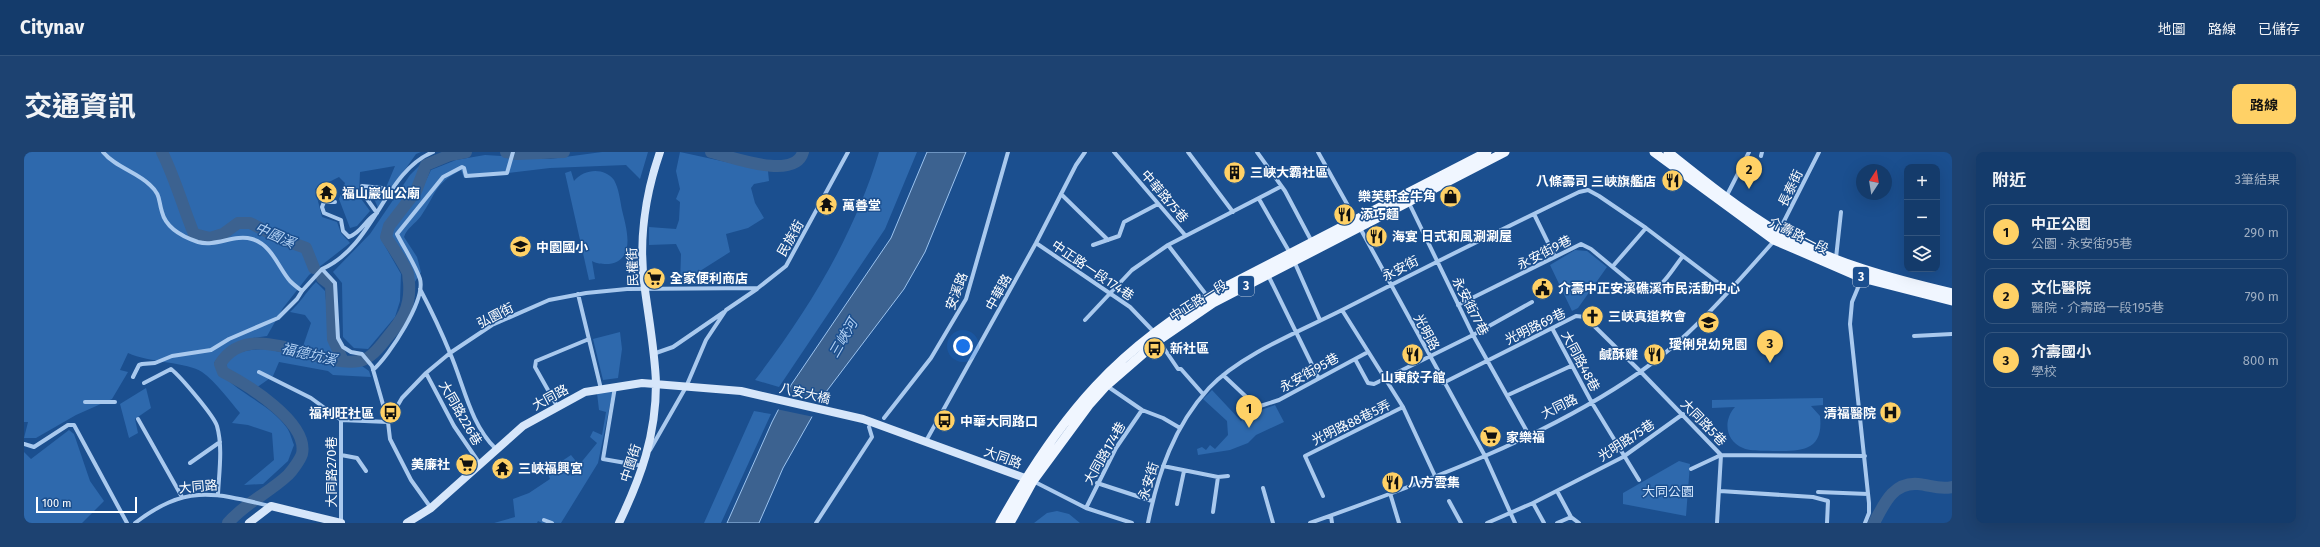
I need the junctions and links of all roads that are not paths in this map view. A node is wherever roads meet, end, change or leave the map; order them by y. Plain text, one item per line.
1 (103, 152) edge
2 (433, 152) edge
3 (512, 152) edge
4 (660, 152) edge
5 (848, 152) edge
6 (1008, 152) edge
7 (1085, 152) edge
8 (1114, 152) edge
9 (1188, 152) edge
10 (1257, 152) edge
11 (1318, 152) edge
12 (1487, 152) edge
13 (1505, 152) edge
14 (1654, 152) edge
15 (1668, 152) edge
16 (1749, 152) edge
17 (1819, 152) edge
18 (1280, 187) junction
19 (382, 188) dead end
20 (1428, 188) junction
21 (1061, 194) junction
22 (1726, 197) junction
23 (1259, 199) junction
24 (336, 202) dead end
25 (1409, 202) junction
26 (1158, 204) junction
27 (1234, 212) junction
28 (1841, 212) dead end
29 (377, 213) junction
30 (1534, 214) junction
31 (1358, 224) junction
32 (1646, 228) junction
33 (1185, 235) junction
34 (1777, 236) junction
35 (1108, 240) junction
36 (1312, 242) junction
37 (1036, 243) junction
38 (1093, 245) dead end
39 (1168, 245) junction
40 (1683, 256) junction
41 (1292, 257) junction
42 (1555, 257) junction
43 (1836, 258) junction
44 (1437, 260) junction
45 (1613, 266) junction
46 (322, 269) junction
47 (1268, 275) junction
48 (1862, 278) junction
49 (1390, 285) junction
50 (758, 288) junction
51 (420, 289) junction
52 (645, 289) junction
53 (302, 291) junction
54 (1729, 291) junction
55 (1111, 293) junction
56 (1952, 293) edge
57 (578, 294) junction
58 (1208, 297) junction
59 (1952, 301) edge
60 (1532, 302) dead end
61 (1458, 304) junction
62 (726, 310) junction
63 (1342, 310) junction
64 (1085, 320) dead end
65 (1320, 320) junction
66 (1552, 328) junction
67 (1154, 332) junction
68 (1295, 333) junction
69 (1952, 334) edge
70 (1473, 335) junction
71 (1914, 336) dead end
72 (589, 338) junction
73 (1159, 340) junction
74 (450, 352) junction
75 (1368, 352) junction
76 (652, 355) junction
77 (1429, 357) junction
78 (1355, 359) junction
79 (1488, 359) junction
80 (1571, 366) junction
81 (372, 368) junction
82 (259, 372) dead end
83 (426, 372) junction
84 (1641, 372) junction
85 (1223, 375) junction
86 (134, 377) dead end
87 (1318, 378) junction
88 (1387, 379) junction
89 (144, 383) dead end
90 (656, 383) junction
91 (1443, 383) junction
92 (1106, 386) junction
93 (616, 387) junction
94 (686, 387) junction
95 (602, 389) junction
96 (741, 391) joint
97 (1203, 394) junction
98 (1508, 395) junction
99 (85, 402) dead end
100 (115, 402) dead end
101 (1592, 403) junction
102 (556, 406) junction
103 (1403, 407) junction
104 (1142, 410) junction
105 (1682, 414) junction
106 (884, 418) dead end
107 (138, 419) dead end
108 (863, 419) joint
109 (341, 420) junction
110 (388, 422) junction
111 (869, 427) dead end
112 (1180, 428) junction
113 (1529, 434) junction
114 (926, 441) junction
115 (220, 442) junction
116 (24, 444) edge
117 (496, 449) junction
118 (649, 452) junction
119 (341, 455) junction
120 (1721, 455) junction
121 (1485, 456) junction
122 (1865, 456) junction
123 (1623, 457) junction
124 (190, 463) dead end
125 (480, 464) junction
126 (644, 466) junction
127 (1163, 466) junction
128 (1691, 469) dead end
129 (366, 471) dead end
130 (1184, 471) junction
131 (1228, 476) dead end
132 (1435, 476) junction
133 (1218, 477) junction
134 (1029, 480) junction
135 (1639, 480) dead end
136 (1097, 483) junction
137 (1263, 488) dead end
138 (1557, 491) junction
139 (1720, 491) junction
140 (1818, 492) dead end
141 (1390, 493) junction
142 (218, 494) junction
143 (1868, 494) junction
144 (1323, 496) dead end
145 (182, 497) junction
146 (1449, 501) dead end
147 (1152, 502) junction
148 (1533, 503) junction
149 (1177, 504) dead end
150 (271, 506) junction
151 (431, 508) junction
152 (1086, 508) junction
153 (1213, 512) dead end
154 (1510, 514) junction
155 (1330, 516) junction
156 (1571, 517) junction
157 (544, 520) dead end
158 (127, 523) edge
159 (135, 523) edge
160 (249, 523) edge
161 (341, 523) edge
162 (407, 523) edge
163 (552, 523) edge
164 (619, 523) edge
165 (816, 523) edge
166 (1000, 523) edge
167 (1010, 523) edge
168 (1132, 523) edge
169 (1148, 523) edge
170 (1273, 523) edge
171 (1310, 523) edge
172 (1332, 523) edge
173 (1399, 523) edge
174 (1460, 523) edge
175 (1487, 523) edge
176 (1515, 523) edge
177 (1544, 523) edge
178 (1557, 523) edge
179 (1578, 523) edge
180 (1717, 523) edge
181 (1827, 523) edge
182 (1865, 523) edge

1 - 53 street
2 - 29 street
3 - 51 street
4 - 52 street, 民權街
5 - 50 street, 民族街
6 - 106 street, 安溪路
7 - 21 street, 中華路
8 - 26 street, 中華路75巷
9 - 27 street
10 - 18 street
11 - 31 street, 光明路
12 - 20 main road, 中正路一段 / 3
13 - 20 main road, 中正路一段 / 3
14 - 34 main road, 介壽路一段 / 3
15 - 22 main road, 介壽路一段 / 3
16 - 22 street
17 - 34 street, 長泰街
18 - 23 street
18 - 36 street
19 - 29 street
20 - 25 main road, 中正路一段 / 3
20 - 31 main road, 中正路一段 / 3
21 - 35 street
21 - 37 street, 中華路
22 - 34 main road, 介壽路一段 / 3
23 - 27 street
23 - 41 street
24 - 29 street
25 - 31 main road, 中正路一段 / 3
25 - 44 street, 永安街77巷
26 - 33 street, 中華路75巷
26 - 35 street
27 - 33 street
28 - 43 street
29 - 46 street
30 - 32 street, 永安街
30 - 42 street
30 - 44 street, 永安街
31 - 36 main road, 中正路一段 / 3
31 - 41 main road, 中正路一段 / 3
31 - 49 street, 光明路
32 - 40 street, 永安街
32 - 45 street
33 - 39 street
34 - 43 main road, 介壽路一段 / 3
34 - 48 main road, 介壽路一段 / 3
34 - 54 street, 大同路
35 - 38 street
36 - 41 main road, 中正路一段 / 3
37 - 55 street, 中正路一段174巷
37 - 114 street, 中華路
39 - 55 street
39 - 58 street
40 - 45 street, 永安街9巷
40 - 54 street, 永安街
41 - 47 main road, 中正路一段 / 3
41 - 58 main road, 中正路一段 / 3
41 - 65 street
42 - 45 street, 永安街9巷
42 - 61 street, 永安街9巷
43 - 56 main road, 介壽路一段 / 3
44 - 49 street, 永安街
44 - 61 street, 永安街77巷
46 - 53 street
46 - 81 street
47 - 68 street
47 - 73 main road, 中正路一段 / 3
48 - 59 main road, 介壽路一段 / 3
48 - 122 street
49 - 63 street, 永安街
49 - 77 street, 光明路
50 - 52 street
50 - 62 street, 民族街
51 - 74 street
51 - 81 street
52 - 57 street, 弘園街
52 - 76 street, 民權街
53 - 86 street
54 - 84 street, 大同路
55 - 64 street
55 - 67 street, 中正路一段174巷
57 - 72 street
57 - 74 street, 弘園街
58 - 67 main road, 中正路一段 / 3
60 - 70 street
61 - 70 street, 永安街77巷
62 - 76 street, 民族街
62 - 94 street
63 - 65 street, 永安街
63 - 75 street
65 - 68 street, 永安街
66 - 79 street, 光明路69巷
66 - 80 street, 大同路48巷
66 - 84 street, 光明路69巷
67 - 134 main road, 中正路一段 / 3
68 - 85 street, 永安街
68 - 87 street
69 - 71 street
70 - 77 street
70 - 79 street, 永安街77巷
72 - 95 street
72 - 102 street
73 - 92 main road, 中正路一段 / 3
73 - 97 street
74 - 83 street, 弘園街
74 - 117 street
75 - 78 street, 永安街95巷
75 - 88 street
76 - 90 street, 民權街
77 - 88 street
77 - 91 street, 光明路
78 - 87 street, 永安街95巷
78 - 88 street
79 - 91 street, 光明路69巷
79 - 98 street
80 - 98 street
80 - 101 street, 大同路48巷
81 - 110 street
82 - 109 street
83 - 110 street, 弘園街
83 - 125 street, 大同路226巷
84 - 101 street, 大同路
84 - 105 street, 大同路5巷
85 - 87 street, 永安街95巷
85 - 97 street, 永安街
88 - 103 street
89 - 115 street
90 - 93 street, 大同路
90 - 94 street, 大同路
90 - 118 street, 中園街
91 - 121 street, 光明路
92 - 104 street
92 - 134 main road, 中正路一段 / 3
93 - 95 street, 大同路
93 - 126 street
94 - 96 street, 大同路
94 - 118 street
95 - 102 street, 大同路
96 - 108 street, 八安大橋
97 - 112 street, 永安街
98 - 113 street
99 - 100 street
101 - 113 street, 大同路
101 - 123 street, 大同路48巷
102 - 117 street, 大同路
103 - 132 street
103 - 144 street, 光明路88巷5弄
104 - 112 street
104 - 136 street, 大同路174巷
105 - 120 street, 大同路5巷
105 - 123 street, 光明路75巷
107 - 145 street
108 - 114 street, 大同路
109 - 110 street
109 - 119 street, 大同路270巷
110 - 151 street
111 - 165 street
112 - 127 street, 永安街
113 - 121 street, 大同路
114 - 134 street, 大同路
115 - 124 street
115 - 142 street
116 - 158 street
117 - 125 street, 大同路
118 - 126 street, 中園街
119 - 129 street
119 - 161 street, 大同路270巷
120 - 122 street
120 - 128 street
120 - 139 street, 大同路5巷
121 - 132 street, 大同路
121 - 154 street, 光明路
122 - 143 street
123 - 135 street, 大同路48巷
123 - 138 street, 光明路75巷
125 - 151 street, 大同路
126 - 164 street, 中園街
127 - 130 street
127 - 147 street, 永安街
130 - 133 street
130 - 149 street
131 - 133 street
132 - 141 street, 大同路
133 - 153 street
134 - 152 street, 大同路
134 - 166 main road, 中正路一段 / 3
134 - 167 main road, 中正路一段 / 3
136 - 147 street
136 - 152 street, 大同路174巷
137 - 170 street
138 - 148 street, 光明路75巷
138 - 156 street
139 - 180 street, 大同路5巷
139 - 181 street
140 - 143 street
141 - 155 street, 大同路
141 - 173 street
142 - 145 street, 大同路
142 - 150 street, 大同路
143 - 182 street
145 - 159 street, 大同路
146 - 174 street
147 - 169 street, 永安街
148 - 154 street, 光明路75巷
148 - 177 street
150 - 160 street
150 - 161 street
151 - 162 street, 大同路
152 - 168 street, 大同路
154 - 175 street, 光明路75巷
154 - 176 street, 光明路
155 - 171 street, 大同路
155 - 172 street
156 - 178 street
156 - 179 street
157 - 163 street

